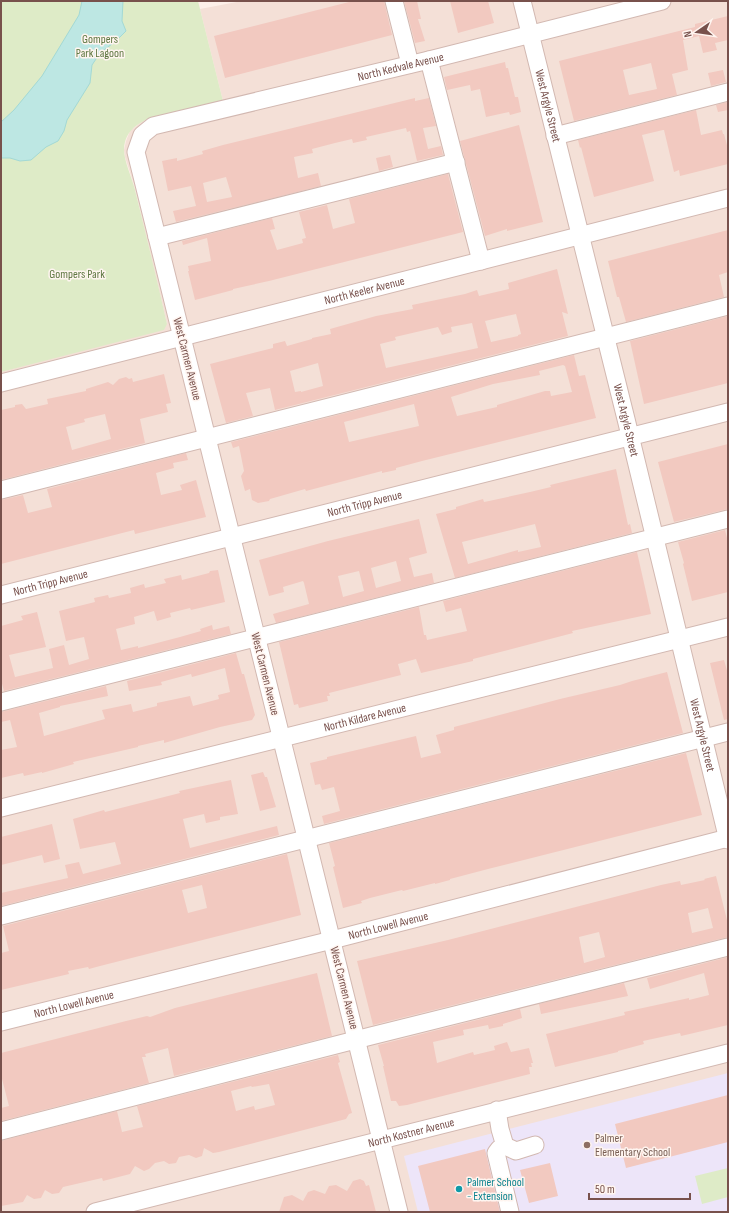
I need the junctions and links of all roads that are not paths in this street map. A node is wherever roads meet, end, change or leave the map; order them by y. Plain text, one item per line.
1 (394, 1) edge
2 (522, 1) edge
3 (662, 1) edge
4 (530, 34) junction
5 (429, 60) junction
6 (410, 64) junction
7 (728, 92) edge
8 (142, 136) joint
9 (555, 136) junction
10 (456, 162) junction
11 (728, 198) edge
12 (580, 236) junction
13 (157, 237) junction
14 (481, 261) junction
15 (728, 306) edge
16 (182, 337) junction
17 (605, 337) junction
18 (1, 383) edge
19 (728, 412) edge
20 (630, 436) junction
21 (207, 438) junction
22 (1, 490) edge
23 (728, 519) edge
24 (231, 536) junction
25 (655, 538) junction
26 (1, 594) edge
27 (728, 627) edge
28 (256, 637) junction
29 (679, 640) junction
30 (1, 702) edge
31 (728, 732) edge
32 (703, 738) junction
33 (281, 739) junction
34 (1, 808) edge
35 (728, 838) edge
36 (306, 839) junction
37 (1, 916) edge
38 (332, 940) junction
39 (728, 947) edge
40 (1, 1022) edge
41 (356, 1040) junction
42 (728, 1052) edge
43 (497, 1110) junction
44 (1, 1131) edge
45 (381, 1139) junction
46 (535, 1145) dead end
47 (505, 1146) junction
48 (95, 1212) edge
49 (399, 1212) edge
50 (510, 1212) edge

1 - 6 street
2 - 4 street, West Argyle Street
3 - 4 street, North Kedvale Avenue
4 - 5 street, North Kedvale Avenue
4 - 9 street, West Argyle Street
5 - 6 street, North Kedvale Avenue
5 - 10 street
6 - 8 street, North Kedvale Avenue
7 - 9 street
8 - 13 street, West Carmen Avenue
9 - 12 street, West Argyle Street
10 - 13 street
10 - 14 street
11 - 12 street, North Keeler Avenue
12 - 14 street, North Keeler Avenue
12 - 17 street, West Argyle Street
13 - 16 street, West Carmen Avenue
14 - 16 street, North Keeler Avenue
15 - 17 street
16 - 18 street, North Keeler Avenue
16 - 21 street, West Carmen Avenue
17 - 20 street, West Argyle Street
17 - 21 street
19 - 20 street, North Tripp Avenue
20 - 24 street, North Tripp Avenue
20 - 25 street, West Argyle Street
21 - 22 street
21 - 24 street, West Carmen Avenue
23 - 25 street
24 - 26 street, North Tripp Avenue
24 - 28 street, West Carmen Avenue
25 - 28 street
25 - 29 street, West Argyle Street
27 - 29 street, North Kildare Avenue
28 - 30 street
28 - 33 street, West Carmen Avenue
29 - 32 street, West Argyle Street
29 - 33 street, North Kildare Avenue
31 - 32 street
32 - 35 street, West Argyle Street
32 - 36 street
33 - 34 street, North Kildare Avenue
33 - 36 street, West Carmen Avenue
35 - 38 street, North Lowell Avenue
36 - 37 street
36 - 38 street, West Carmen Avenue
38 - 40 street, North Lowell Avenue
38 - 41 street, West Carmen Avenue
39 - 41 street
41 - 44 street
41 - 45 street, West Carmen Avenue
42 - 43 street, North Kostner Avenue
43 - 45 street, North Kostner Avenue
43 - 47 street
45 - 48 street, North Kostner Avenue
45 - 49 street, West Carmen Avenue
46 - 47 street
47 - 50 street

